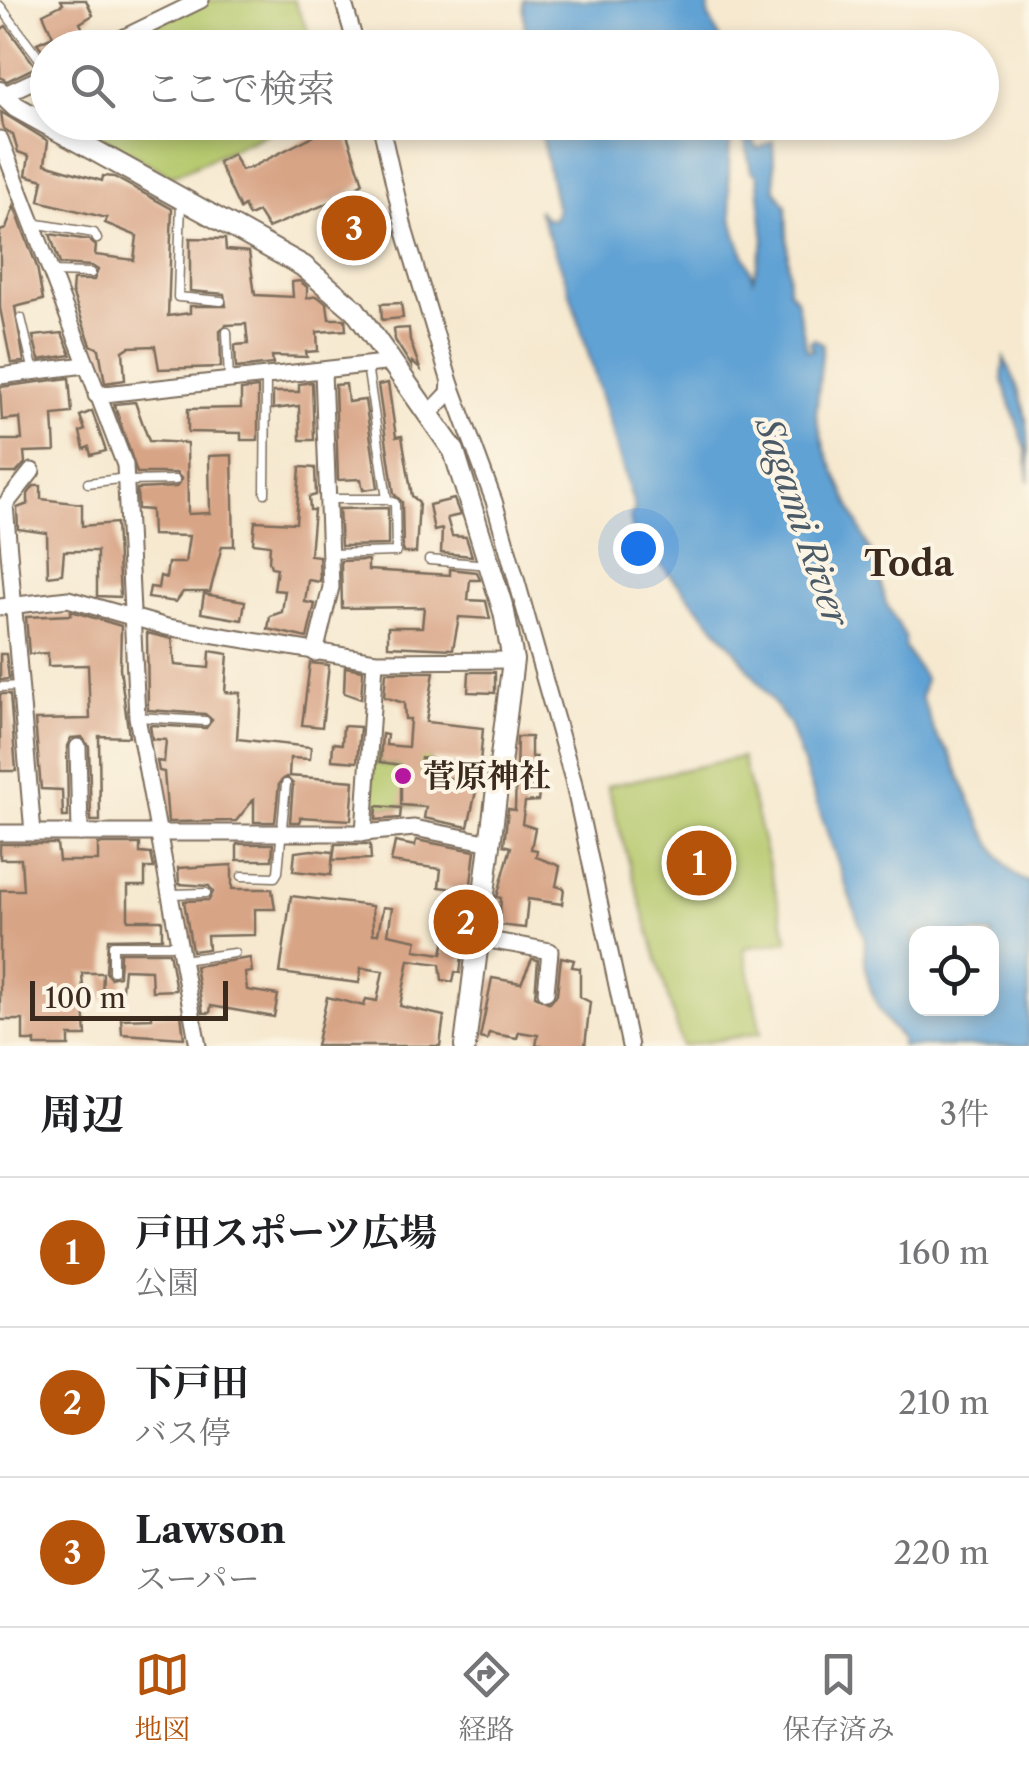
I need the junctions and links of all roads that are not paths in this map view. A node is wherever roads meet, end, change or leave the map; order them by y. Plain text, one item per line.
1 (200, 0) edge
2 (343, 0) edge
3 (0, 6) edge
4 (139, 30) edge
5 (352, 30) edge
6 (30, 47) edge
7 (30, 81) edge
8 (2, 94) edge
9 (30, 115) edge
10 (0, 140) edge
11 (77, 140) edge
12 (384, 140) edge
13 (181, 196) junction
14 (31, 223) junction
15 (98, 239) dead end
16 (50, 272) junction
17 (91, 272) dead end
18 (221, 300) dead end
19 (22, 318) dead end
20 (226, 332) dead end
21 (393, 362) junction
22 (85, 366) junction
23 (367, 366) junction
24 (323, 370) junction
25 (34, 372) junction
26 (0, 376) edge
27 (266, 377) junction
28 (230, 382) junction
29 (450, 382) junction
30 (96, 396) junction
31 (430, 413) junction
32 (164, 467) dead end
33 (32, 471) dead end
34 (126, 480) junction
35 (164, 480) junction
36 (176, 480) dead end
37 (88, 483) dead end
38 (265, 494) dead end
39 (387, 499) junction
40 (328, 500) junction
41 (396, 552) junction
42 (411, 552) dead end
43 (330, 554) junction
44 (429, 560) dead end
45 (441, 561) junction
46 (490, 565) junction
47 (440, 572) dead end
48 (7, 606) edge
49 (132, 616) junction
50 (316, 653) junction
51 (513, 660) junction
52 (375, 661) junction
53 (21, 686) junction
54 (0, 687) edge
55 (137, 717) junction
56 (205, 722) dead end
57 (82, 756) dead end
58 (286, 784) dead end
59 (0, 833) edge
60 (33, 833) junction
61 (80, 833) junction
62 (158, 833) junction
63 (282, 833) junction
64 (364, 833) junction
65 (491, 843) junction
66 (242, 876) dead end
67 (206, 893) dead end
68 (169, 894) junction
69 (478, 938) junction
70 (180, 952) junction
71 (234, 953) dead end
72 (113, 971) dead end
73 (546, 992) dead end
74 (468, 1045) edge
75 (198, 1046) edge
76 (630, 1046) edge

1 - 4 street
2 - 5 street
3 - 6 lane
7 - 8 street
8 - 9 street
10 - 14 street
11 - 13 street
12 - 29 street
13 - 18 lane
13 - 21 street
14 - 15 lane
14 - 16 street
16 - 17 lane
16 - 22 street
19 - 25 lane
20 - 28 lane
21 - 23 street
21 - 31 street
22 - 25 street
22 - 30 street
23 - 24 street
23 - 39 lane
24 - 27 street
24 - 40 street
25 - 26 street
27 - 28 street
27 - 38 lane
28 - 30 street
29 - 31 street
29 - 76 street
30 - 34 street
31 - 46 street
32 - 35 lane
33 - 48 street
34 - 35 lane
34 - 37 lane
34 - 49 street
35 - 36 lane
39 - 40 lane
39 - 41 lane
40 - 43 street
41 - 42 lane
41 - 43 lane
43 - 50 street
44 - 45 lane
45 - 46 lane
45 - 47 lane
46 - 51 street
48 - 49 street
48 - 53 street
49 - 50 street
49 - 55 street
50 - 52 street
51 - 52 street
51 - 65 street
52 - 64 street
53 - 54 lane
53 - 60 street
55 - 56 lane
55 - 62 street
57 - 61 street
58 - 63 lane
59 - 60 street
60 - 61 street
61 - 62 street
62 - 63 street
62 - 68 street
63 - 64 street
63 - 66 lane
64 - 65 street
65 - 69 street
67 - 68 lane
68 - 70 street
69 - 73 street
69 - 74 street
70 - 71 lane
70 - 72 lane
70 - 75 street

